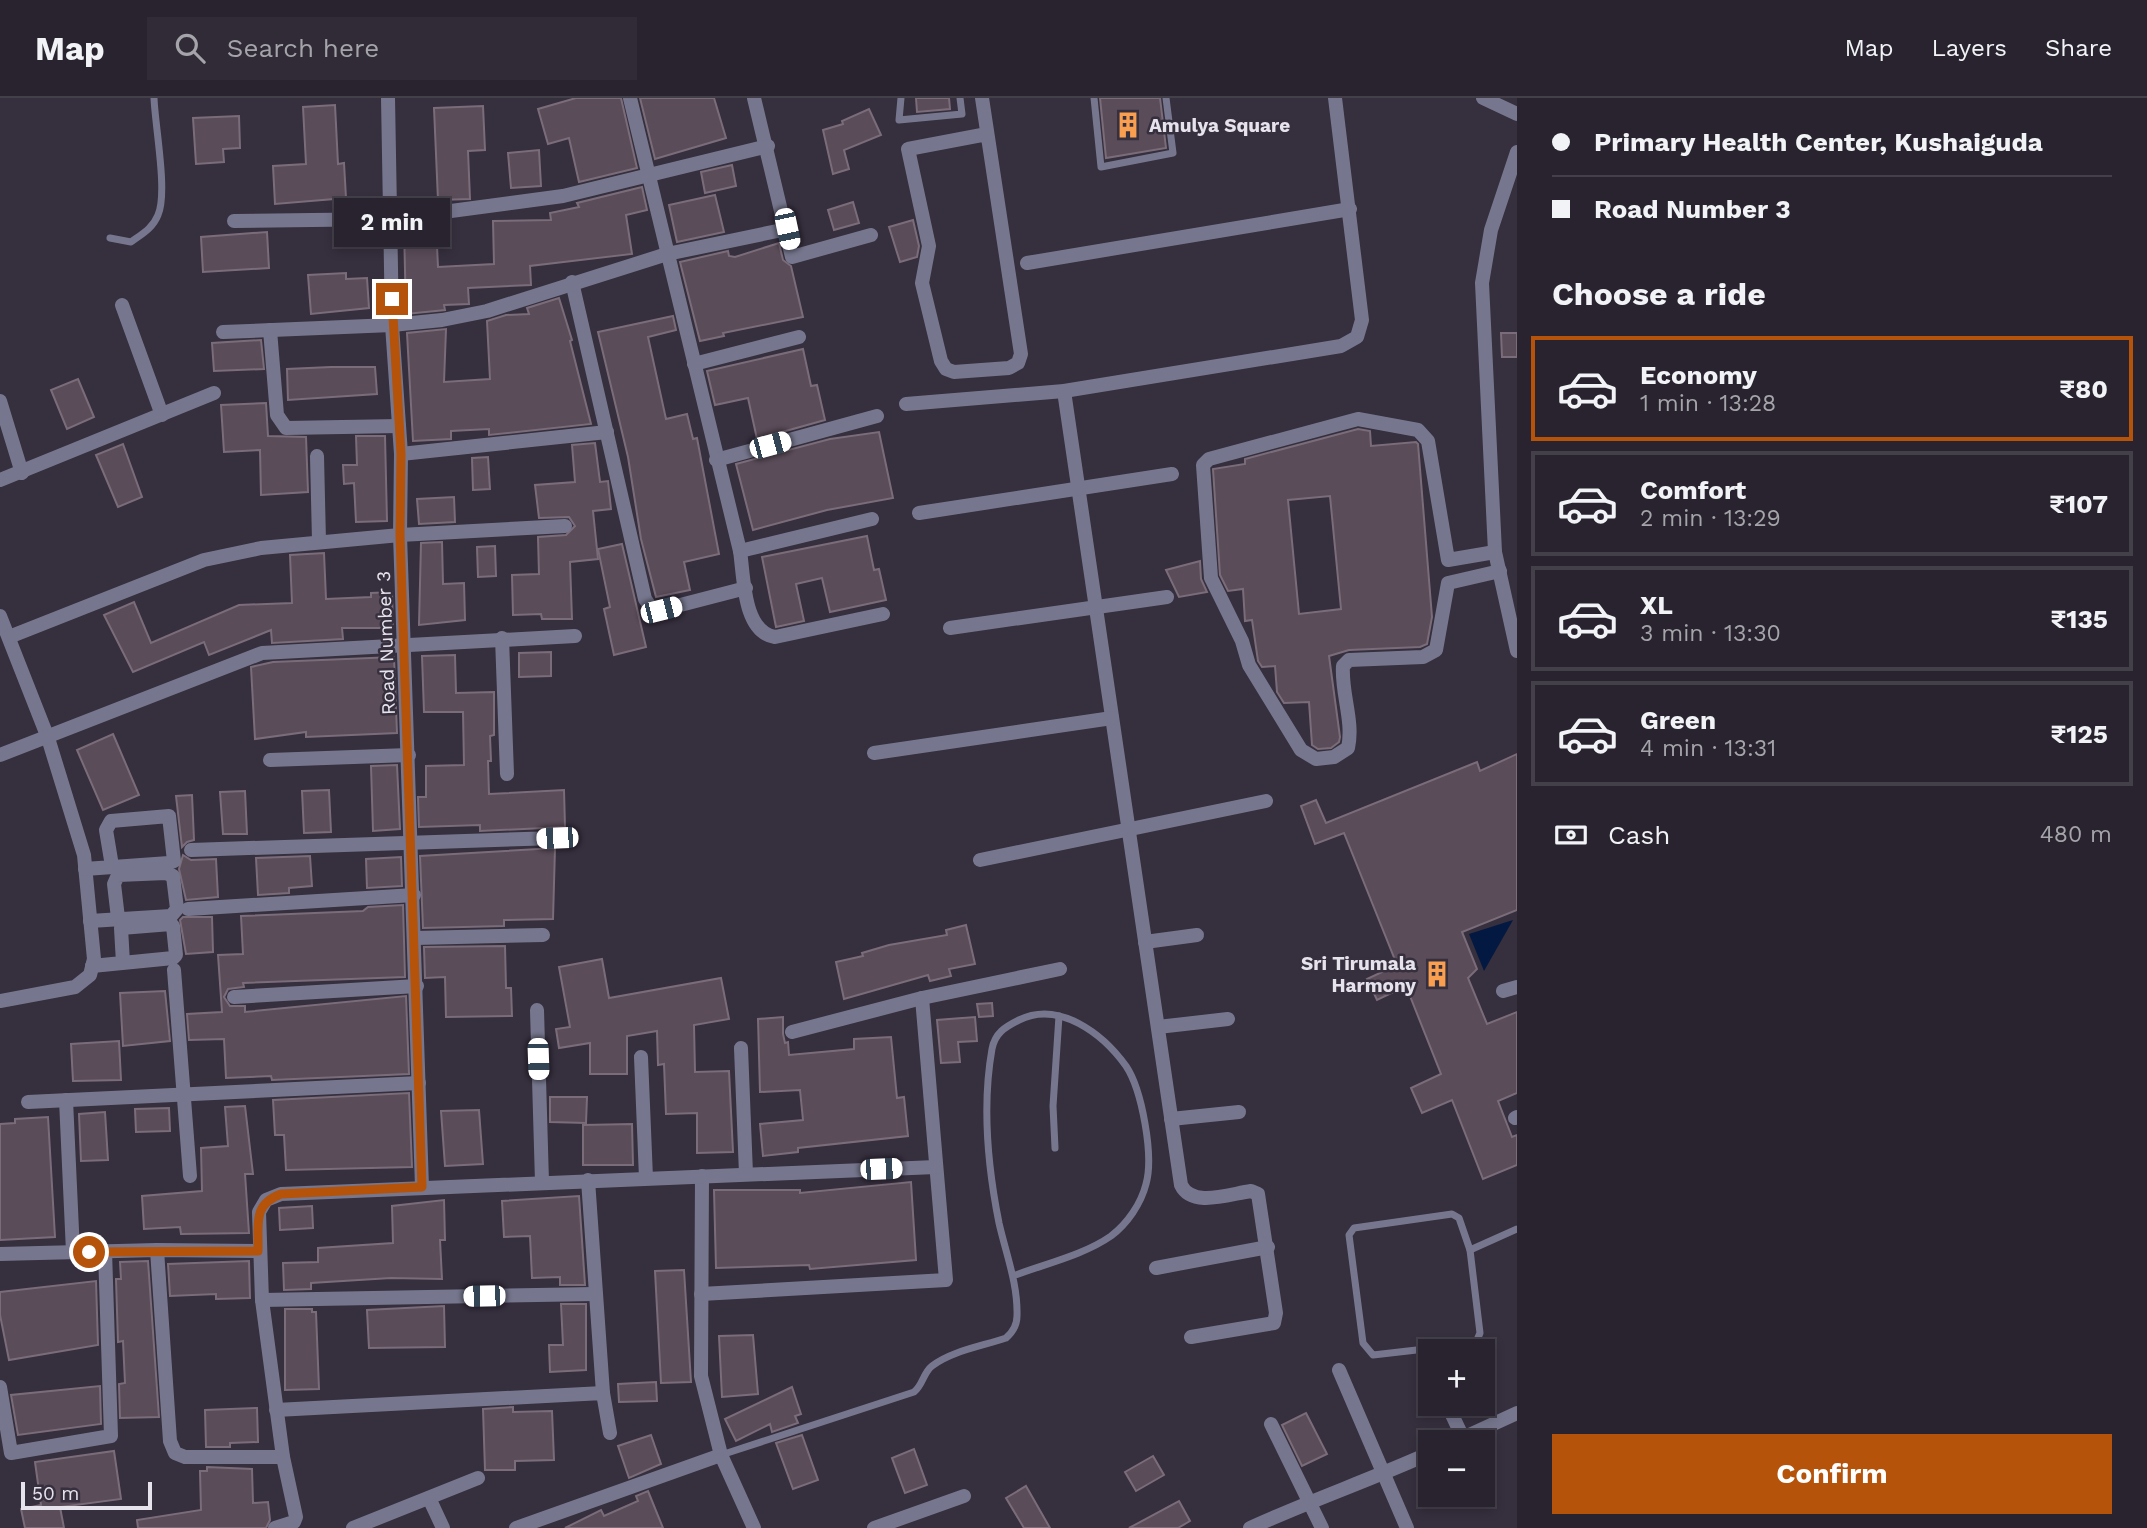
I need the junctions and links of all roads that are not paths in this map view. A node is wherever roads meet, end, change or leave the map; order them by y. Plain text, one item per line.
1 (155, 98) edge
2 (387, 98) edge
3 (630, 98) edge
4 (754, 98) edge
5 (901, 98) edge
6 (960, 98) edge
7 (982, 98) edge
8 (1094, 98) edge
9 (1166, 98) edge
10 (1335, 98) edge
11 (1483, 98) edge
12 (1517, 114) edge
13 (987, 134) junction
14 (768, 146) junction
15 (1517, 152) edge
16 (650, 176) junction
17 (1350, 209) junction
18 (391, 219) junction
19 (234, 221) dead end
20 (787, 229) junction
21 (870, 235) dead end
22 (110, 238) dead end
23 (667, 254) junction
24 (1027, 263) dead end
25 (572, 282) junction
26 (122, 305) dead end
27 (392, 326) junction
28 (270, 330) junction
29 (223, 332) dead end
30 (799, 337) dead end
31 (694, 364) junction
32 (1064, 391) junction
33 (214, 393) dead end
34 (0, 401) edge
35 (906, 404) dead end
36 (162, 415) junction
37 (877, 416) dead end
38 (399, 426) junction
39 (607, 432) junction
40 (401, 454) junction
41 (317, 456) dead end
42 (716, 460) junction
43 (22, 473) junction
44 (1172, 474) dead end
45 (0, 481) edge
46 (1079, 490) junction
47 (919, 513) dead end
48 (872, 519) dead end
49 (565, 526) dead end
50 (400, 535) junction
51 (319, 541) junction
52 (740, 551) junction
53 (1496, 552) junction
54 (1448, 560) junction
55 (1500, 571) junction
56 (1448, 583) junction
57 (746, 588) junction
58 (1167, 597) dead end
59 (1096, 606) junction
60 (883, 614) dead end
61 (0, 616) edge
62 (950, 628) dead end
63 (575, 636) dead end
64 (9, 637) junction
65 (502, 638) junction
66 (406, 644) junction
67 (1517, 651) edge
68 (1112, 718) junction
69 (48, 738) junction
70 (874, 752) dead end
71 (0, 755) edge
72 (410, 755) junction
73 (270, 760) dead end
74 (507, 774) dead end
75 (1266, 801) dead end
76 (1128, 830) junction
77 (557, 838) dead end
78 (412, 844) junction
79 (191, 850) dead end
80 (980, 860) dead end
81 (112, 866) junction
82 (85, 869) junction
83 (414, 895) junction
84 (188, 909) dead end
85 (118, 918) junction
86 (90, 921) junction
87 (543, 935) dead end
88 (1197, 935) dead end
89 (415, 938) junction
90 (1145, 942) junction
91 (123, 963) dead end
92 (92, 966) junction
93 (1060, 969) dead end
94 (174, 970) dead end
95 (416, 986) junction
96 (234, 997) dead end
97 (922, 998) junction
98 (0, 1001) edge
99 (537, 1010) dead end
100 (1059, 1016) junction
101 (1228, 1019) dead end
102 (1158, 1027) junction
103 (792, 1032) dead end
104 (741, 1048) dead end
105 (641, 1057) dead end
106 (419, 1083) junction
107 (182, 1094) junction
108 (66, 1101) junction
109 (28, 1102) dead end
110 (1239, 1112) dead end
111 (1171, 1119) junction
112 (1055, 1148) dead end
113 (936, 1167) junction
114 (746, 1174) junction
115 (190, 1176) dead end
116 (702, 1176) junction
117 (646, 1178) junction
118 (588, 1180) junction
119 (542, 1182) junction
120 (422, 1187) junction
121 (1517, 1229) edge
122 (1268, 1247) junction
123 (157, 1250) junction
124 (1471, 1250) junction
125 (104, 1251) junction
126 (258, 1251) junction
127 (73, 1252) junction
128 (0, 1254) edge
129 (1156, 1268) dead end
130 (1013, 1276) junction
131 (596, 1294) junction
132 (701, 1294) junction
133 (262, 1300) junction
134 (1191, 1337) dead end
135 (1339, 1370) dead end
136 (0, 1387) edge
137 (603, 1393) junction
138 (276, 1410) junction
139 (1517, 1413) edge
140 (1271, 1424) dead end
141 (1480, 1430) edge
142 (610, 1433) dead end
143 (721, 1455) junction
144 (283, 1457) junction
145 (1418, 1458) edge
146 (1384, 1474) junction
147 (478, 1478) dead end
148 (964, 1496) dead end
149 (429, 1498) junction
150 (1310, 1500) junction
151 (275, 1528) edge
152 (353, 1528) edge
153 (443, 1528) edge
154 (516, 1528) edge
155 (754, 1528) edge
156 (874, 1528) edge
157 (1250, 1528) edge
158 (1322, 1528) edge
159 (1407, 1528) edge

1 - 22 lane
2 - 18 street, Road Number 3
3 - 16 street
4 - 14 street
5 - 6 lane
7 - 13 street
8 - 9 lane
10 - 17 street
11 - 12 street
13 - 13 street
14 - 16 street
14 - 20 street
15 - 53 street
16 - 18 street
16 - 23 street
17 - 24 street
17 - 32 street
18 - 19 street
18 - 27 street, Road Number 3
20 - 21 street
20 - 23 street
23 - 25 street
23 - 31 street
25 - 27 street
25 - 39 street
26 - 36 street
27 - 28 street
27 - 38 street, Road Number 3
28 - 29 street
28 - 38 street
30 - 31 street
31 - 42 street
32 - 35 street
32 - 46 street
33 - 36 street
34 - 43 street
36 - 43 street
37 - 42 street
38 - 40 street, Road Number 3
39 - 40 street
39 - 57 street
40 - 50 street, Road Number 3
41 - 51 street
42 - 52 street
43 - 45 street
44 - 46 street
46 - 47 street
46 - 59 street
48 - 52 street
49 - 50 street
50 - 51 street
50 - 66 street, Road Number 3
51 - 64 street
52 - 57 street
53 - 54 street
53 - 55 street
54 - 56 street
54 - 56 street
55 - 56 street
55 - 67 street
57 - 60 street
58 - 59 street
59 - 62 street
59 - 68 street
61 - 64 street
63 - 65 street
64 - 69 street
65 - 66 street
65 - 74 street
66 - 69 street
66 - 72 street, Road Number 3
68 - 70 street
68 - 76 street
69 - 71 street
69 - 82 street
72 - 73 street
72 - 78 street, Road Number 3
75 - 76 street
76 - 80 street
76 - 90 street
77 - 78 street
78 - 79 street
78 - 83 street, Road Number 3
81 - 81 street
81 - 82 street
82 - 86 street
83 - 84 street
83 - 89 street, Road Number 3
85 - 85 street
85 - 86 street
86 - 92 street
87 - 89 street
88 - 90 street
89 - 95 street, Road Number 3
90 - 102 street
91 - 92 street
92 - 98 street
93 - 97 street
94 - 107 street
95 - 96 street
95 - 106 street, Road Number 3
97 - 103 street
97 - 113 street
99 - 119 street
100 - 112 lane
100 - 130 lane
100 - 130 lane
101 - 102 street
102 - 111 street
104 - 114 street
105 - 117 street
106 - 107 street
106 - 120 street, Road Number 3
107 - 108 street
107 - 115 street
108 - 109 street
108 - 127 street
110 - 111 street
111 - 122 street
113 - 114 street
113 - 132 street
114 - 116 street
116 - 117 street
116 - 132 street
117 - 118 street
118 - 119 street
118 - 131 street
119 - 120 street
120 - 126 street
121 - 124 lane
122 - 129 street
122 - 134 street
123 - 125 street
123 - 126 street
123 - 144 street
124 - 124 lane
125 - 127 street
125 - 136 street
126 - 133 street
127 - 128 street
130 - 143 lane
131 - 133 street
131 - 137 street
132 - 143 street
133 - 138 street
135 - 146 street
137 - 138 street
137 - 142 street
138 - 144 street
139 - 141 street
140 - 150 street
143 - 154 street
143 - 155 street
144 - 151 street
145 - 146 street
146 - 150 street
146 - 159 street
147 - 149 street
148 - 156 street
149 - 152 street
149 - 153 street
150 - 157 street
150 - 158 street

